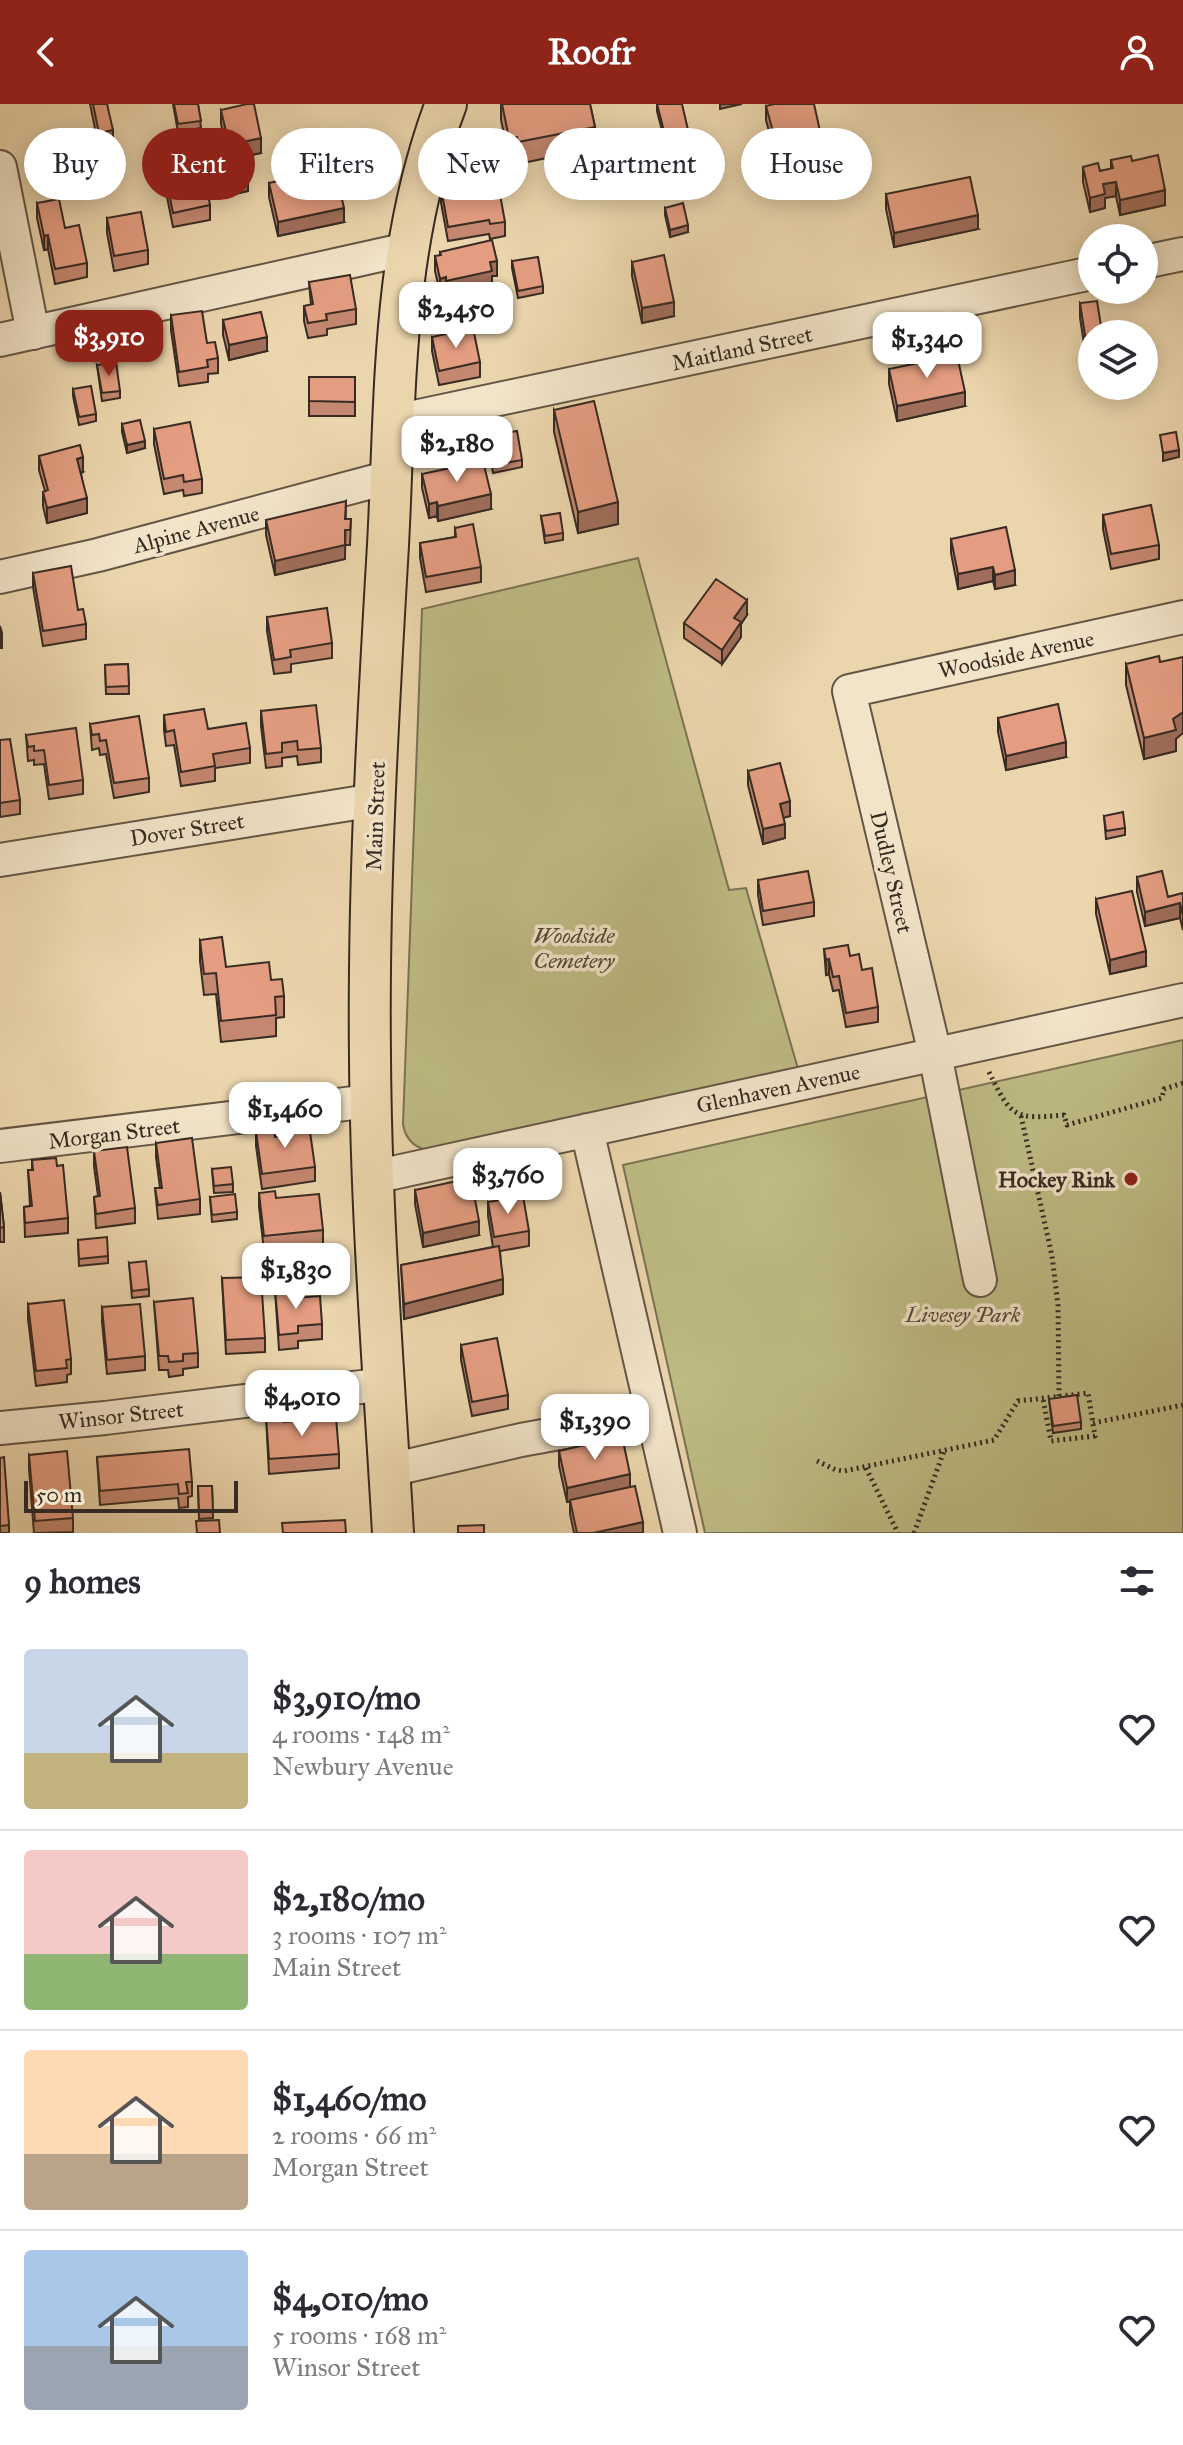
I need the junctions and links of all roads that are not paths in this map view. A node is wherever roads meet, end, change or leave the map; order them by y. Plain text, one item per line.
1 (446, 104) edge
2 (0, 167) edge
3 (407, 249) junction
4 (1183, 254) edge
5 (1158, 259) edge
6 (1078, 276) edge
7 (33, 333) junction
8 (0, 340) edge
9 (391, 422) junction
10 (390, 477) junction
11 (0, 577) edge
12 (1183, 617) edge
13 (849, 691) joint
14 (375, 800) junction
15 (0, 860) edge
16 (1183, 1000) edge
17 (945, 1052) junction
18 (370, 1101) junction
19 (587, 1130) junction
20 (0, 1146) edge
21 (374, 1177) junction
22 (980, 1280) dead end
23 (386, 1384) junction
24 (653, 1416) junction
25 (0, 1428) edge
26 (390, 1470) junction
27 (393, 1533) edge
28 (680, 1533) edge

1 - 3 main road, Main Street
2 - 7 street
3 - 7 street
3 - 9 main road, Main Street
4 - 5 street
6 - 9 street, Maitland Street
7 - 8 street
9 - 10 main road, Main Street
10 - 11 street, Alpine Avenue
10 - 14 main road, Main Street
12 - 13 street, Woodside Avenue
13 - 17 street, Dudley Street
14 - 15 street, Dover Street
14 - 18 main road, Main Street
16 - 17 street, Glenhaven Avenue
17 - 19 street, Glenhaven Avenue
17 - 22 street, Dudley Street
18 - 20 street, Morgan Street
18 - 21 main road, Main Street
19 - 21 street, Glenhaven Avenue
19 - 24 street
21 - 23 main road, Main Street
23 - 25 street, Winsor Street
23 - 26 main road, Main Street
24 - 26 street
24 - 28 street
26 - 27 main road, Main Street

